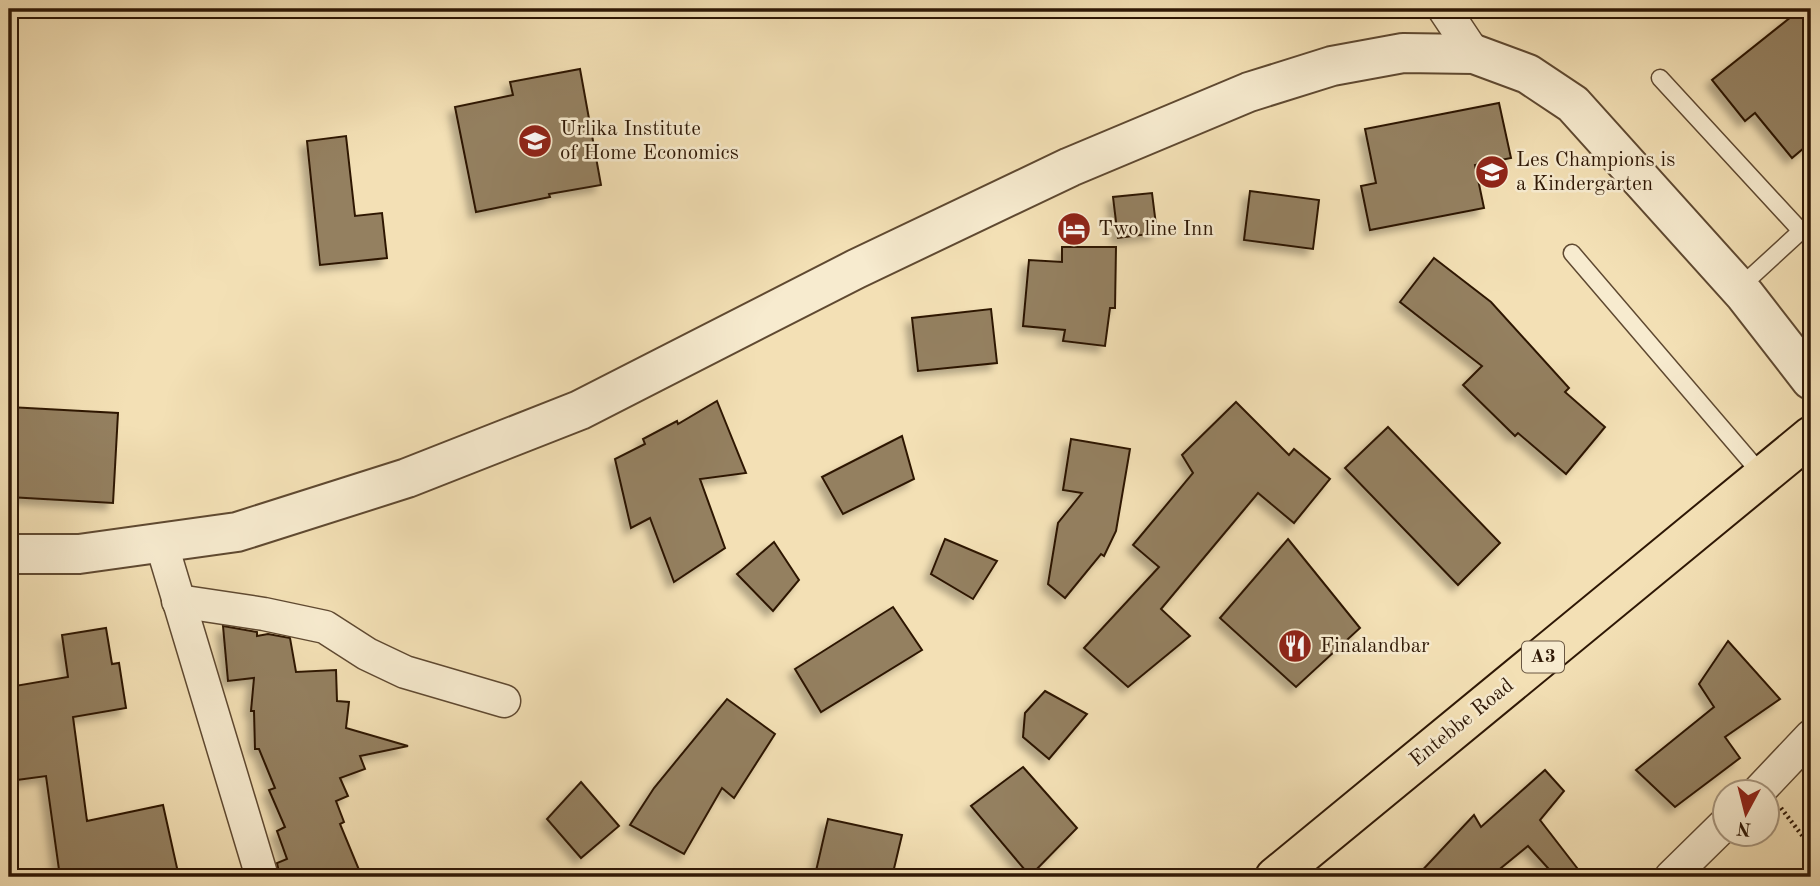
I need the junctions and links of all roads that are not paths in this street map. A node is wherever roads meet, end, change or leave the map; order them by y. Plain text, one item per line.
1 (1444, 9) edge
2 (1474, 54) junction
3 (1660, 78) dead end
4 (1806, 232) edge
5 (1572, 253) dead end
6 (1739, 288) junction
7 (1811, 380) edge
8 (1811, 436) edge
9 (1763, 476) junction
10 (161, 542) junction
11 (9, 555) edge
12 (178, 601) junction
13 (504, 701) dead end
14 (1811, 736) edge
15 (1771, 778) edge
16 (1712, 837) edge
17 (262, 877) edge
18 (1275, 877) edge
19 (1671, 877) edge

1 - 2 street
2 - 6 street
2 - 10 street
3 - 4 lane
4 - 6 lane
5 - 9 lane
6 - 7 street
8 - 9 main road, Entebbe Road / A3
9 - 18 main road, Entebbe Road / A3
10 - 11 street
10 - 12 street
12 - 13 street
12 - 17 street
14 - 15 street
16 - 19 street

